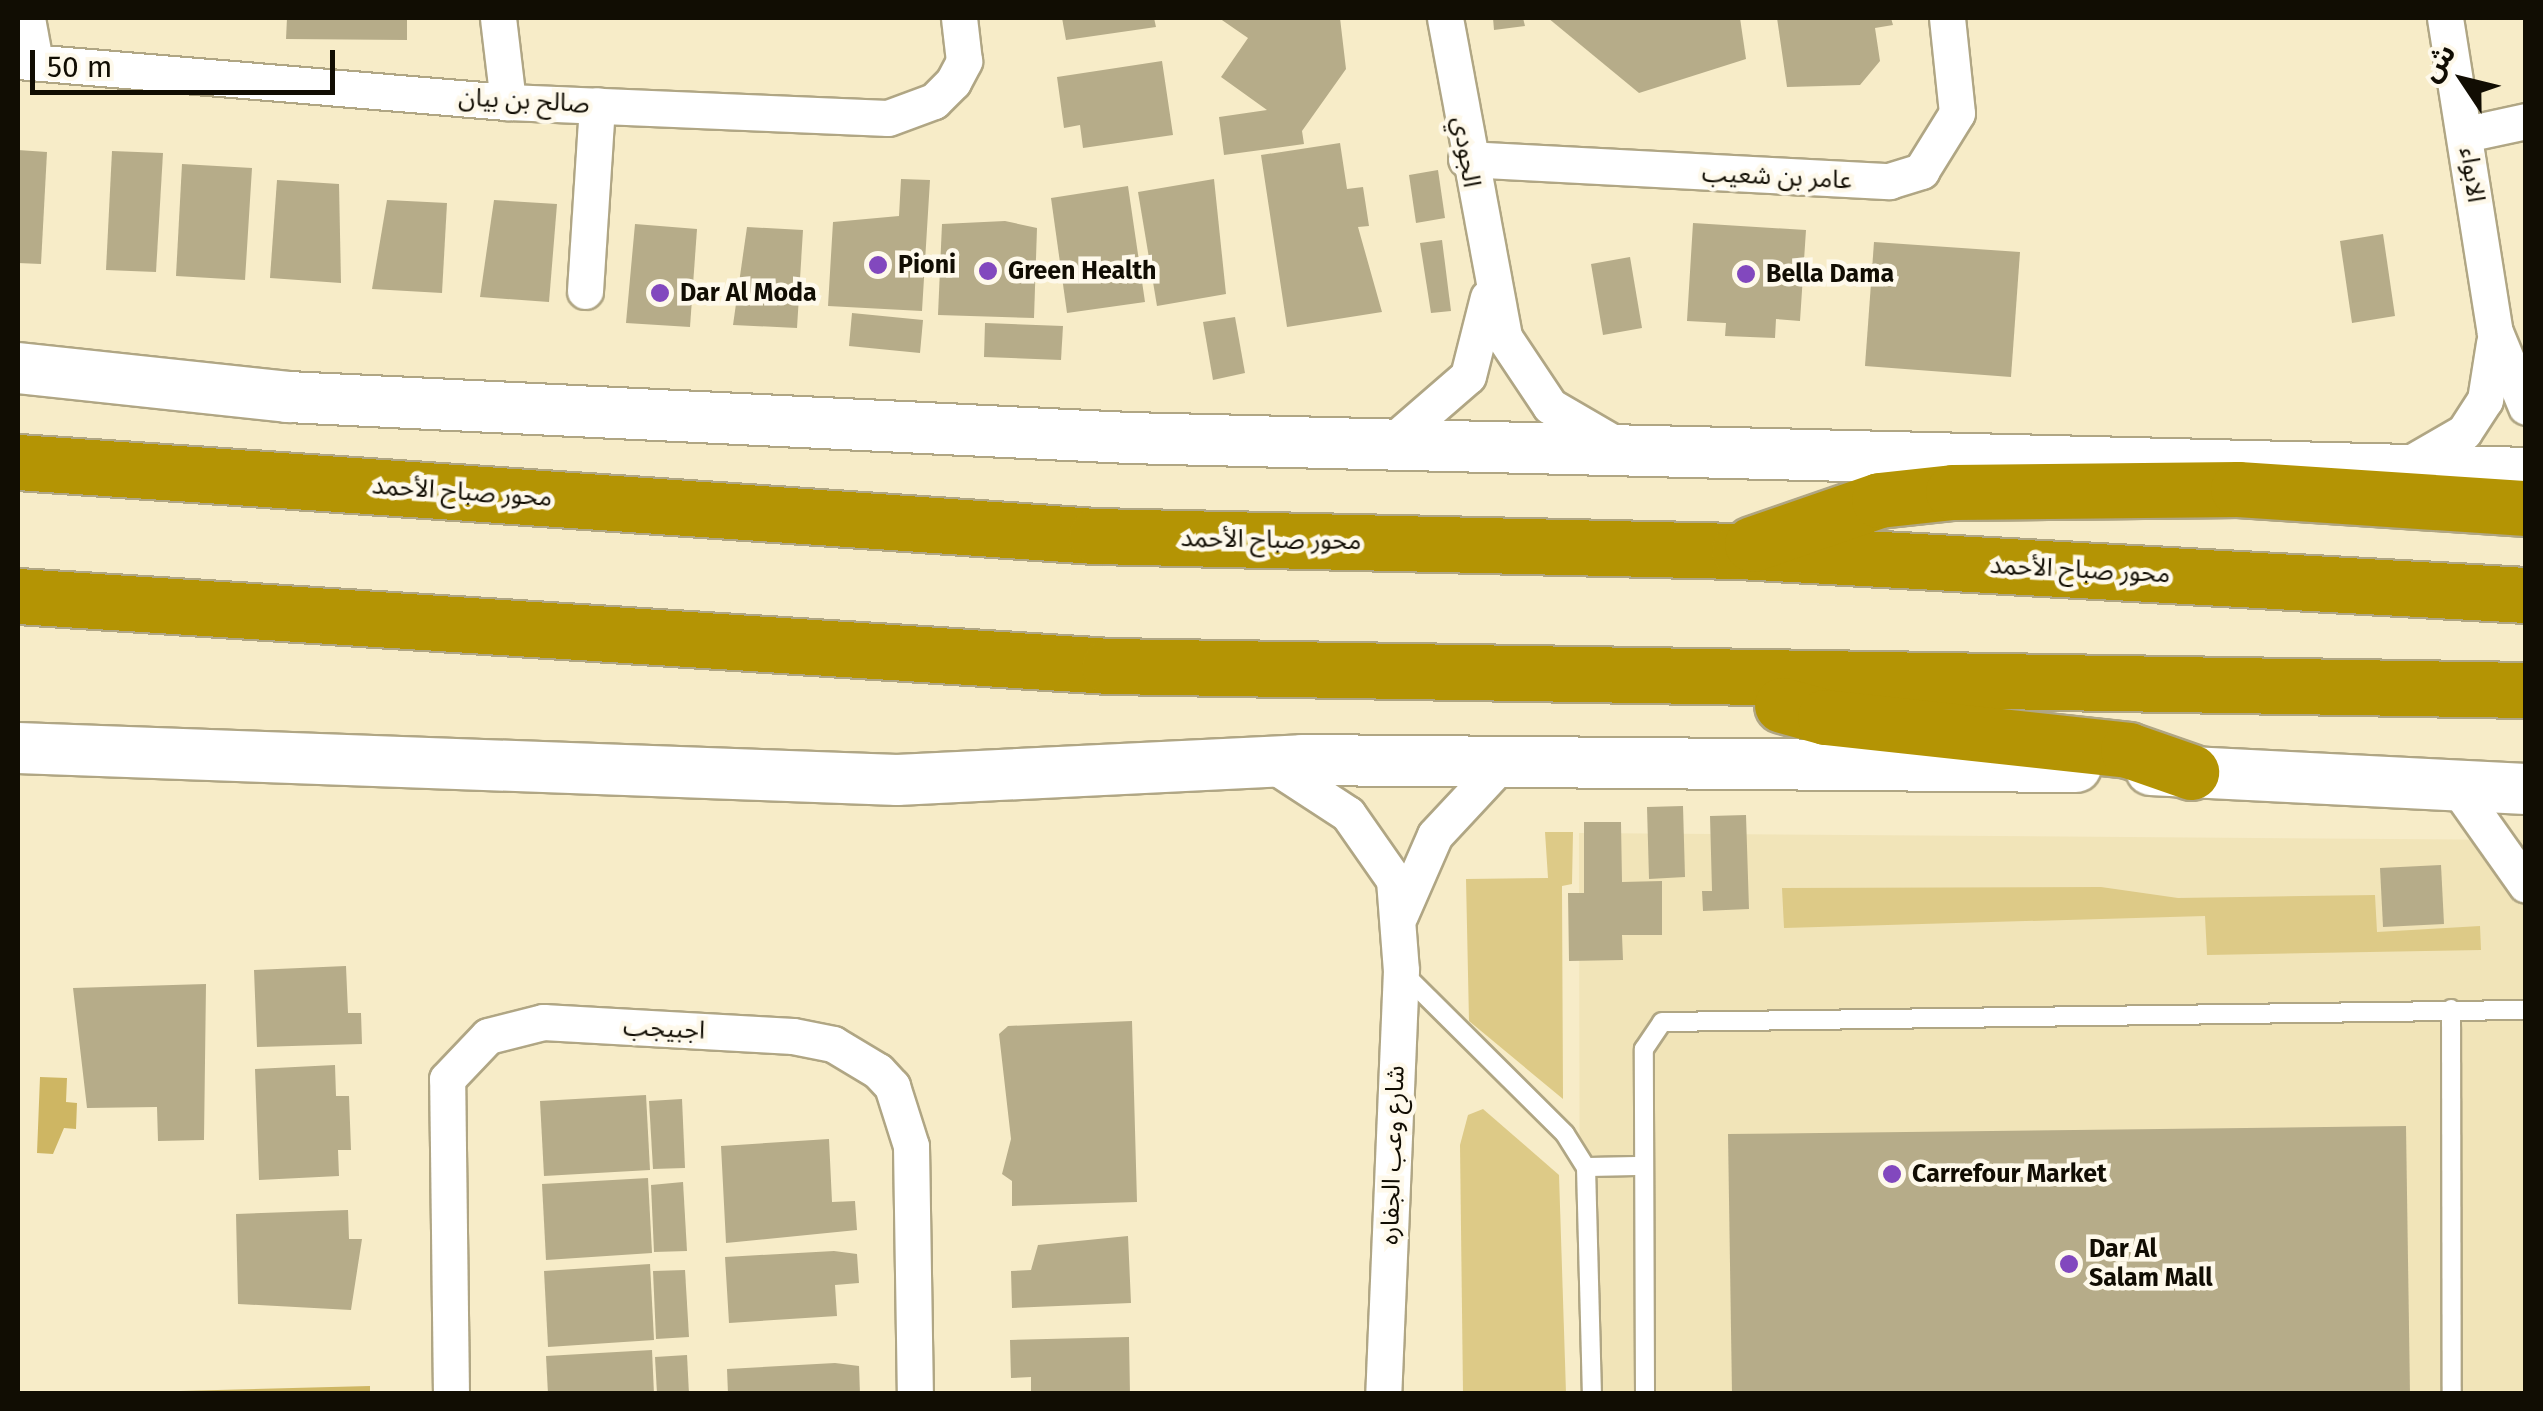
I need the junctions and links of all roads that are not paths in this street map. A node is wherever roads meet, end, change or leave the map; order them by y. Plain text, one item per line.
1 (27, 18) edge
2 (498, 18) edge
3 (960, 18) edge
4 (1445, 18) edge
5 (1947, 18) edge
6 (2445, 18) edge
7 (26, 61) edge
8 (508, 102) junction
9 (596, 105) junction
10 (2526, 121) edge
11 (2466, 134) junction
12 (1466, 160) junction
13 (1490, 286) junction
14 (585, 291) dead end
15 (2495, 332) junction
16 (18, 368) edge
17 (2526, 407) edge
18 (1386, 447) junction
19 (1634, 455) junction
20 (18, 462) edge
21 (2397, 468) junction
22 (2526, 474) edge
23 (2526, 508) edge
24 (1740, 551) junction
25 (2526, 595) edge
26 (18, 596) edge
27 (1730, 680) junction
28 (2526, 690) edge
29 (18, 748) edge
30 (1266, 761) junction
31 (1503, 762) junction
32 (2191, 772) junction
33 (2456, 786) junction
34 (2526, 789) edge
35 (2526, 885) edge
36 (1400, 916) junction
37 (1400, 970) junction
38 (2450, 1009) junction
39 (2526, 1010) edge
40 (1639, 1166) junction
41 (1586, 1167) junction
42 (451, 1394) edge
43 (916, 1394) edge
44 (1383, 1394) edge
45 (1592, 1394) edge
46 (1645, 1394) edge
47 (2452, 1394) edge

1 - 7 street
2 - 8 street
3 - 9 street, صالح بن بيان
4 - 12 street, الجودي
5 - 12 street, عامر بن شعيب
6 - 11 street, الابواء
7 - 8 street, صالح بن بيان
8 - 9 street, صالح بن بيان
9 - 14 street
10 - 11 street
11 - 15 street, الابواء
12 - 13 street, الجودي
13 - 18 street, الجودي
13 - 19 street, الجودي
15 - 17 street, الابواء
15 - 21 street, الابواء
16 - 18 street
18 - 19 street
19 - 21 street
20 - 24 highway, محور صباح الأحمد
21 - 22 street
23 - 24 highway
24 - 25 highway, محور صباح الأحمد
26 - 27 highway
27 - 28 highway
27 - 32 highway
29 - 30 street
30 - 31 street
30 - 36 street, شارع وعب الجفاره
31 - 32 street
31 - 36 street, شارع وعب الجفاره
32 - 33 street
33 - 34 street
33 - 35 street
36 - 37 street, شارع وعب الجفاره
37 - 41 lane
37 - 44 street, شارع وعب الجفاره
38 - 39 lane
38 - 40 lane
38 - 47 lane
40 - 41 lane
40 - 46 lane
41 - 45 lane
42 - 43 street, اجبيجب

